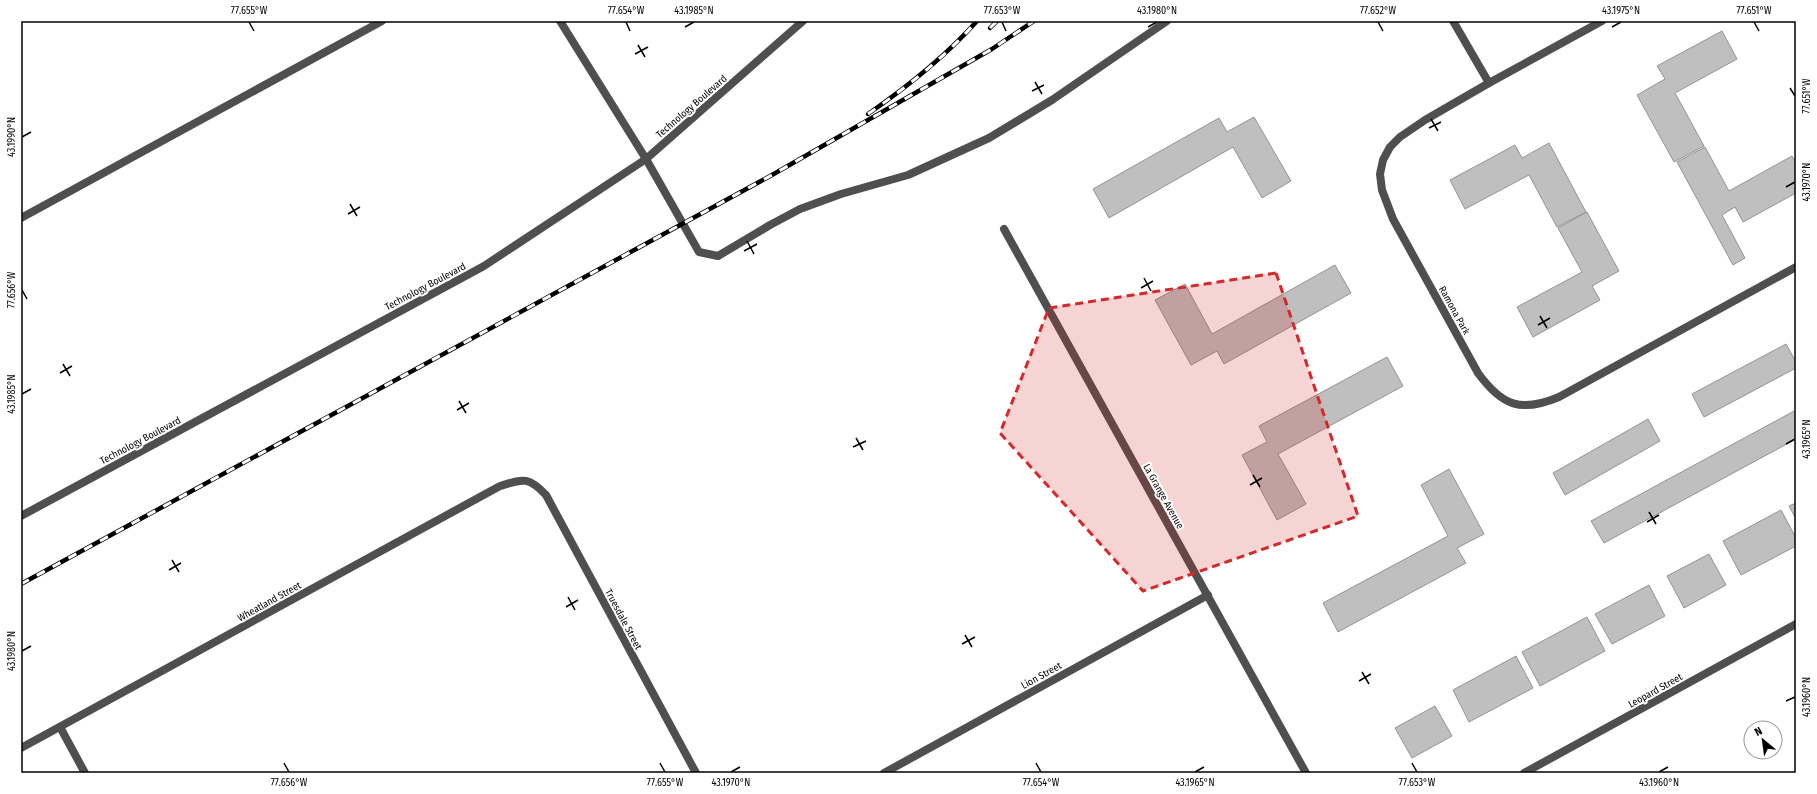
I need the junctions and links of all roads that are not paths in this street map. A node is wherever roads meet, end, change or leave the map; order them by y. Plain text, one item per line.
1 (382, 21) edge
2 (560, 21) edge
3 (803, 21) edge
4 (1167, 21) edge
5 (1453, 21) edge
6 (1602, 21) edge
7 (1489, 83) junction
8 (646, 159) junction
9 (21, 218) edge
10 (1004, 229) dead end
11 (1796, 267) edge
12 (529, 481) joint
13 (21, 516) edge
14 (1208, 595) junction
15 (1796, 624) edge
16 (60, 727) junction
17 (21, 748) edge
18 (85, 773) edge
19 (696, 773) edge
20 (884, 773) edge
21 (1306, 773) edge
22 (1524, 773) edge

1 - 9 street
2 - 8 street
3 - 8 street, Technology Boulevard
4 - 8 street
5 - 7 street
6 - 7 street, Ramona Park
7 - 11 street, Ramona Park
8 - 13 street, Technology Boulevard
10 - 14 street, La Grange Avenue
12 - 16 street, Wheatland Street
12 - 19 street, Truesdale Street
14 - 20 street, Lion Street
14 - 21 street, La Grange Avenue
15 - 22 street, Leopard Street
16 - 17 street, Wheatland Street
16 - 18 street

